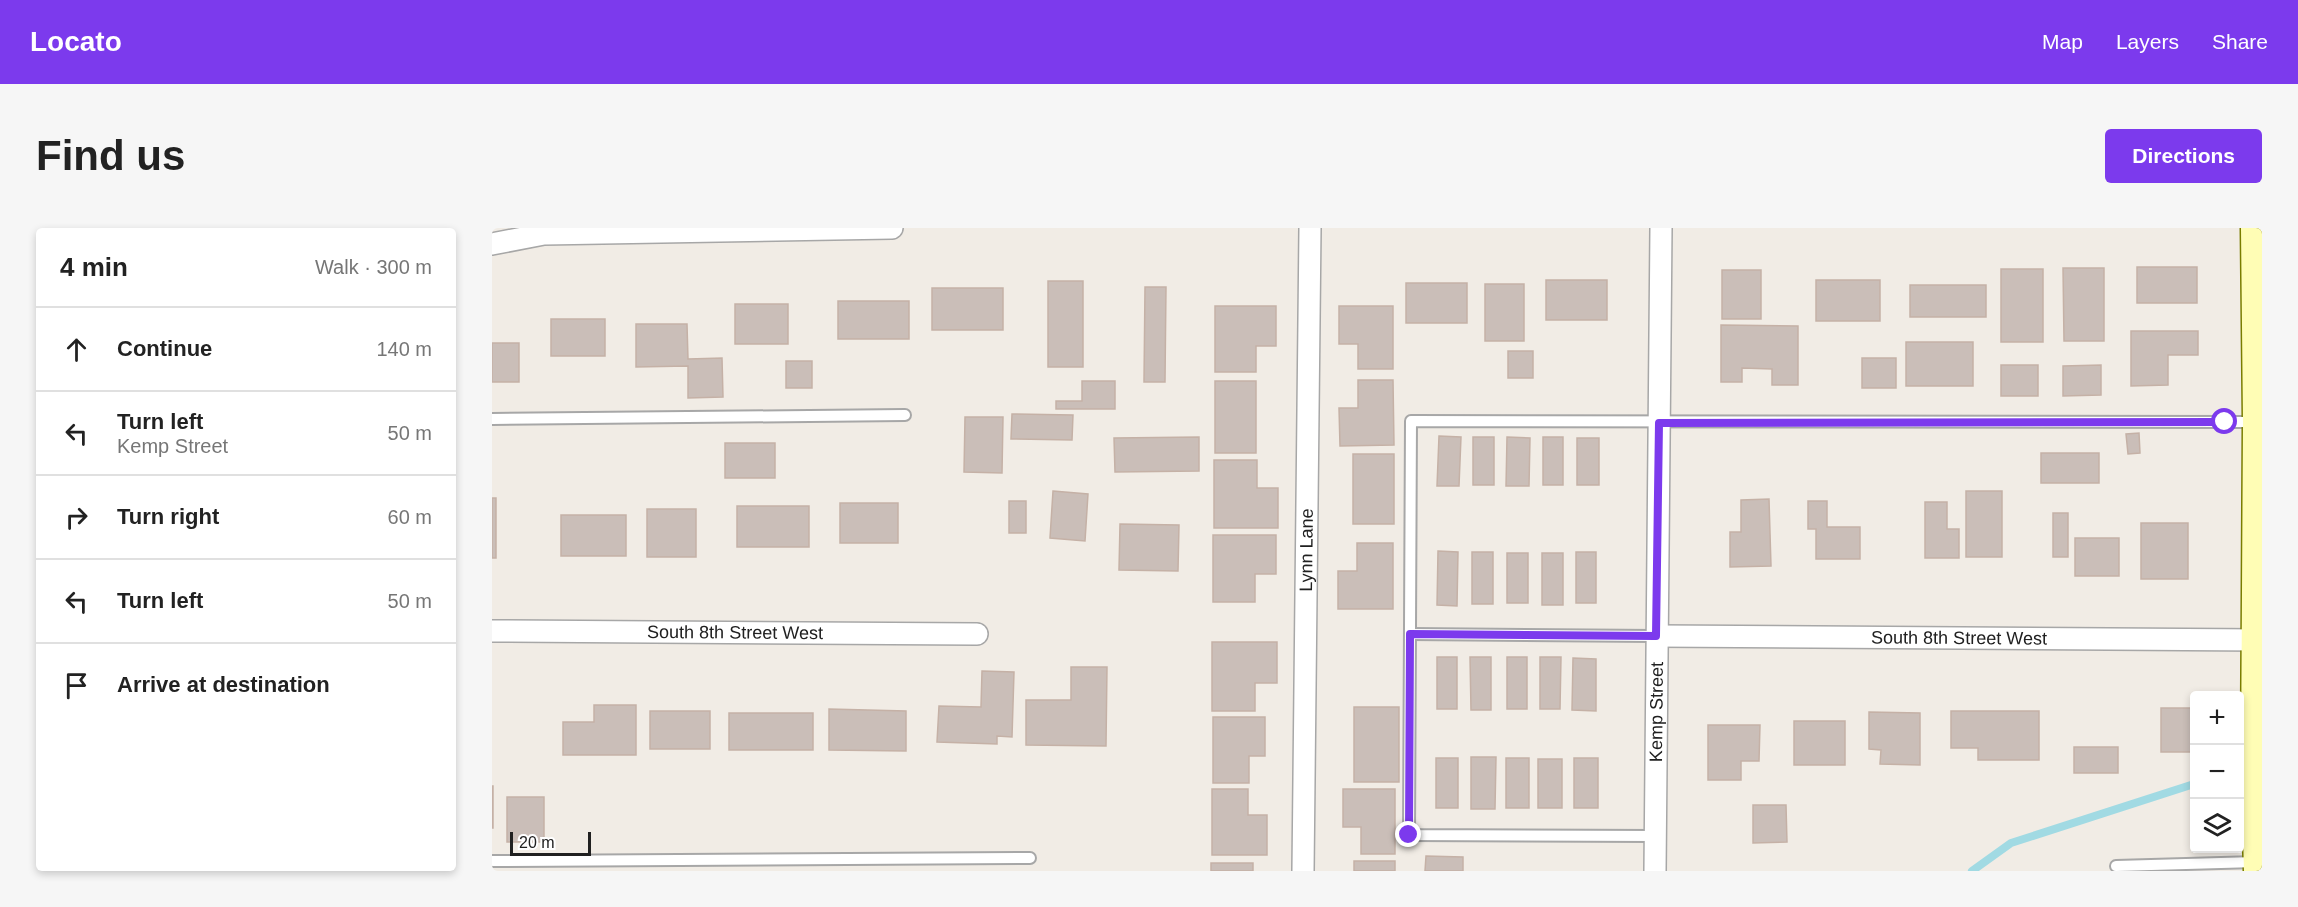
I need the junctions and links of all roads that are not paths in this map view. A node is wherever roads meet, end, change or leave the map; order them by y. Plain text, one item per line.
1 (892, 228) edge
2 (1310, 228) edge
3 (1661, 228) edge
4 (2256, 228) edge
5 (492, 244) edge
6 (905, 415) dead end
7 (492, 419) edge
8 (2260, 422) edge
9 (1659, 423) junction
10 (492, 631) edge
11 (976, 634) dead end
12 (1410, 634) junction
13 (1656, 636) junction
14 (2259, 640) edge
15 (1655, 836) junction
16 (1030, 858) dead end
17 (492, 861) edge
18 (2260, 865) edge
19 (2116, 866) dead end
20 (1303, 871) edge
21 (1655, 871) edge

1 - 5 street
2 - 20 street, Lynn Lane
3 - 9 street, Kemp Street
4 - 8 street
6 - 7 lane
8 - 9 lane
8 - 14 street
9 - 12 lane
9 - 13 street, Kemp Street
10 - 11 street, South 8th Street West
12 - 13 lane
12 - 15 lane
13 - 14 street, South 8th Street West
13 - 15 street, Kemp Street
14 - 18 street
15 - 21 street, Kemp Street
16 - 17 lane
18 - 19 lane

